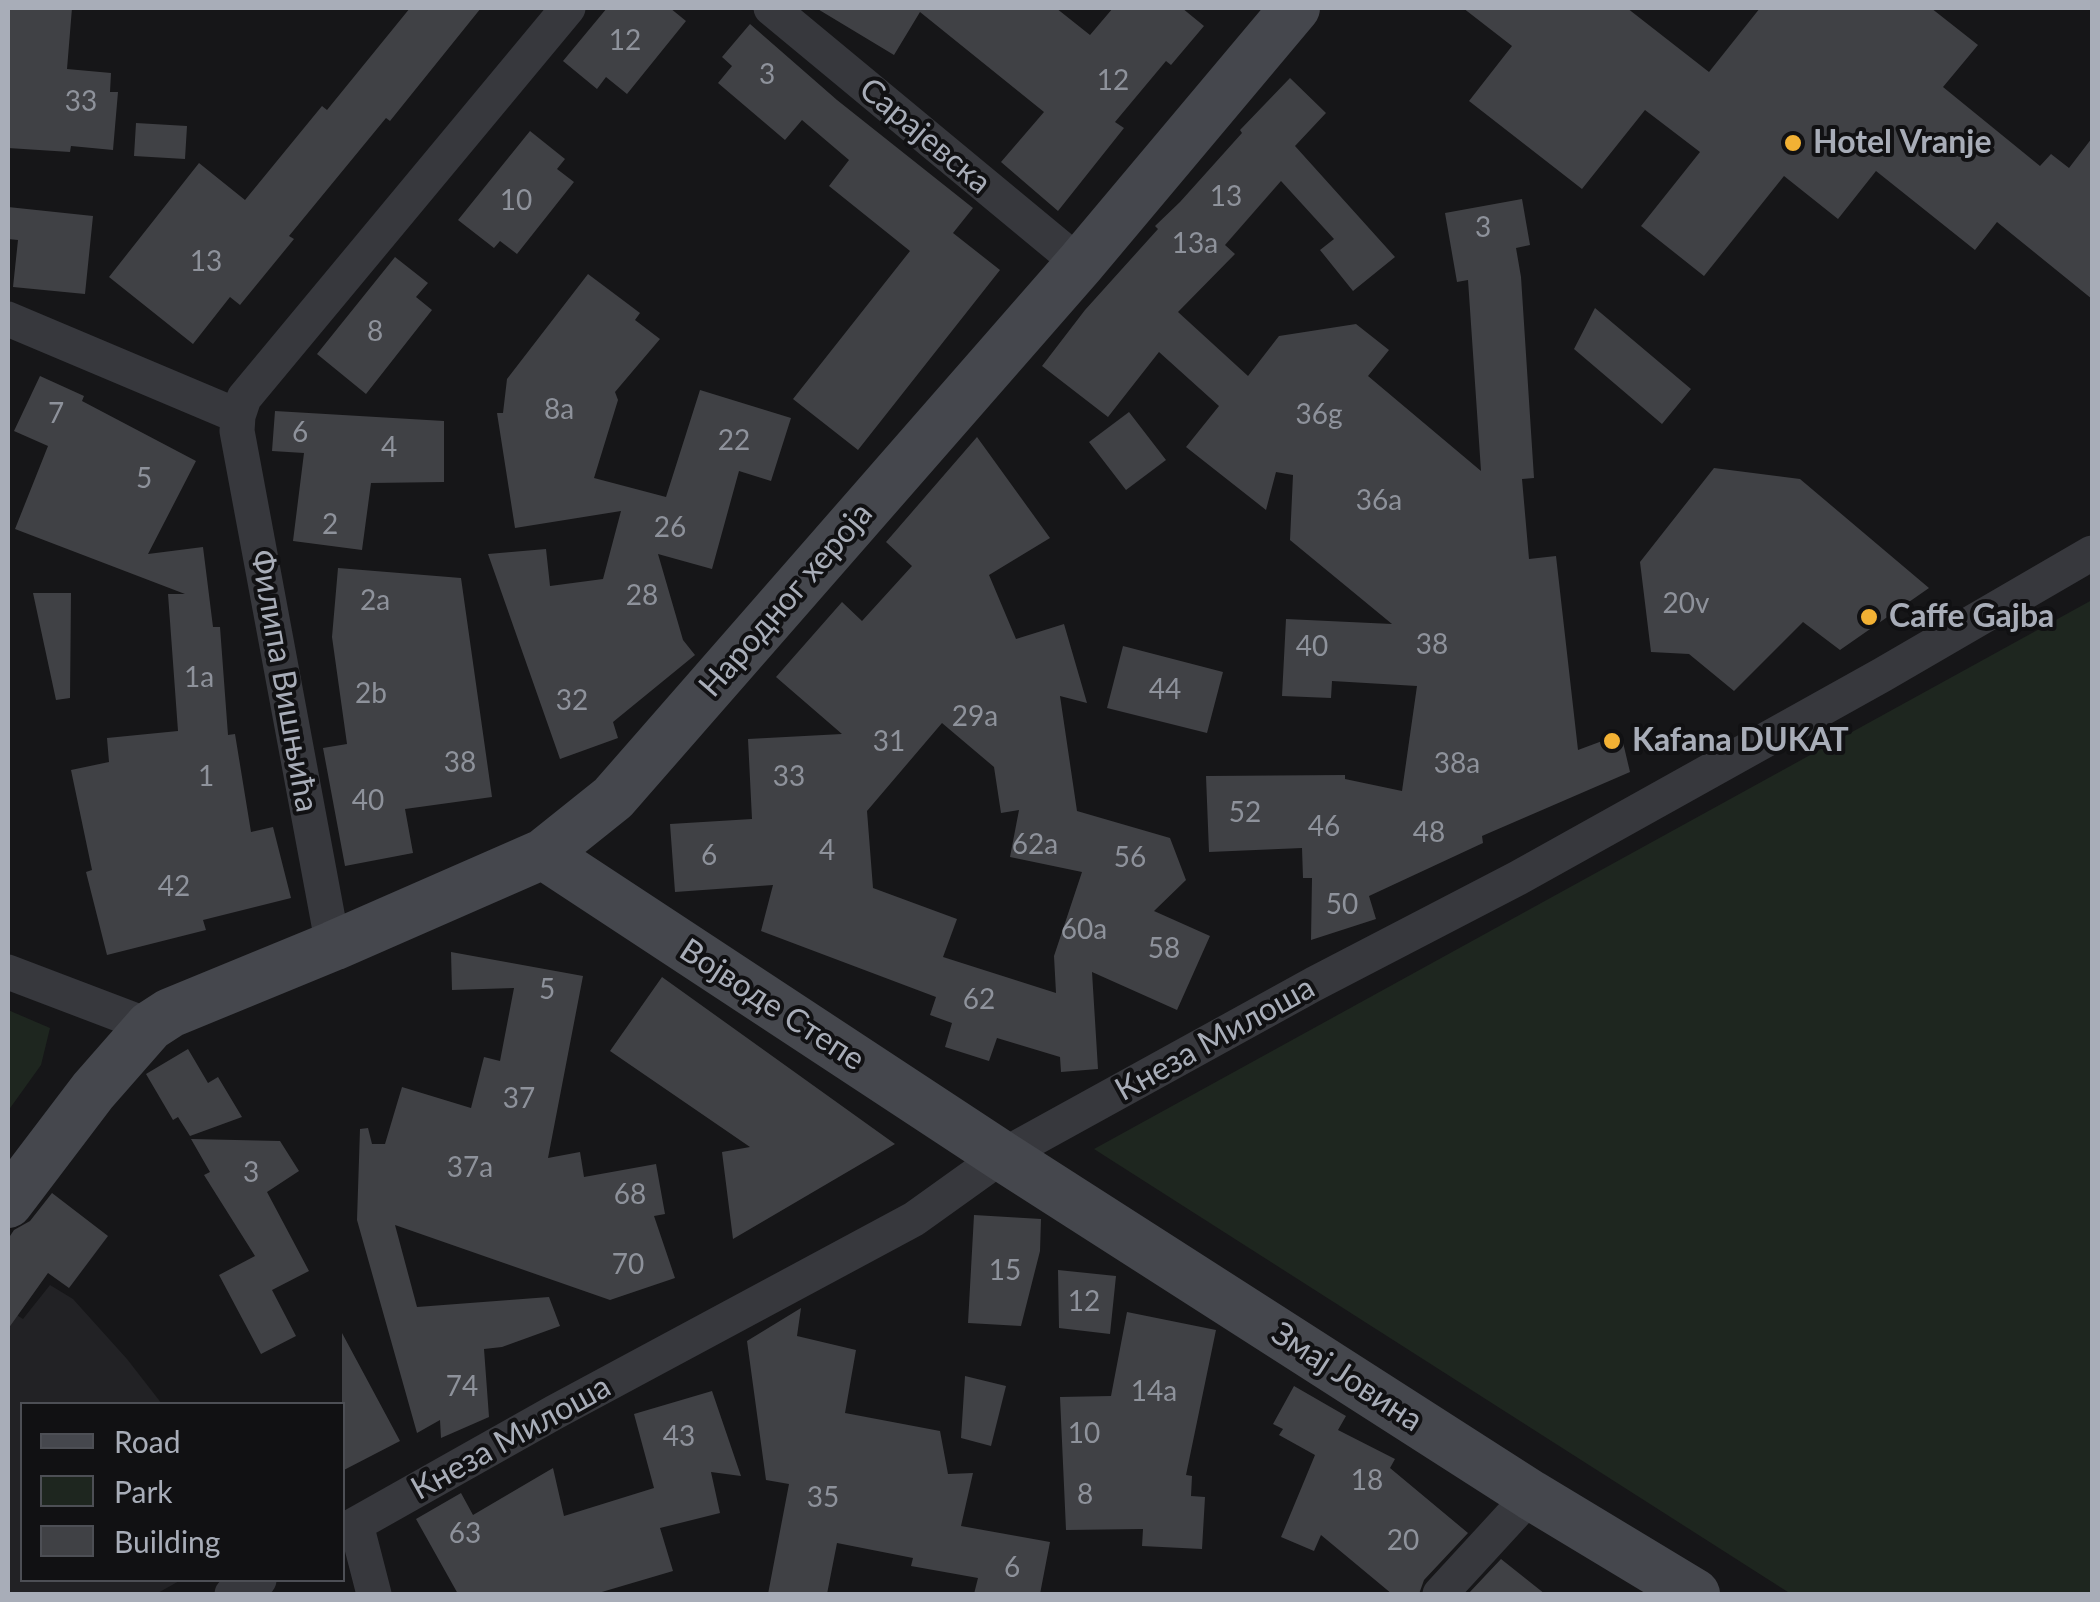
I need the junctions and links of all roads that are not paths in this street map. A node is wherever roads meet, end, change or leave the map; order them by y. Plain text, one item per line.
1 (568, 8) edge
2 (771, 8) edge
3 (1295, 8) edge
4 (1080, 264) junction
5 (8, 319) edge
6 (238, 416) junction
7 (2092, 553) edge
8 (542, 854) junction
9 (333, 946) junction
10 (8, 972) edge
11 (150, 1026) junction
12 (1002, 1156) junction
13 (8, 1203) edge
14 (1531, 1495) junction
15 (350, 1528) edge
16 (254, 1582) edge
17 (232, 1594) edge
18 (374, 1594) edge
19 (1440, 1594) edge
20 (1695, 1594) edge

1 - 6 street
2 - 4 street, Сарајевска
3 - 4 street, Народног хероја
4 - 8 street, Народног хероја
5 - 6 street
6 - 9 street, Филипа Вишњића
7 - 12 street, Кнеза Милоша
8 - 9 street, Народног хероја
8 - 12 street, Војводе Степе
9 - 11 street, Народног хероја
10 - 11 street
11 - 13 street
12 - 14 street, Змај Јовина
12 - 15 street, Кнеза Милоша
14 - 19 street
14 - 20 street, Змај Јовина
15 - 18 street
16 - 17 street

